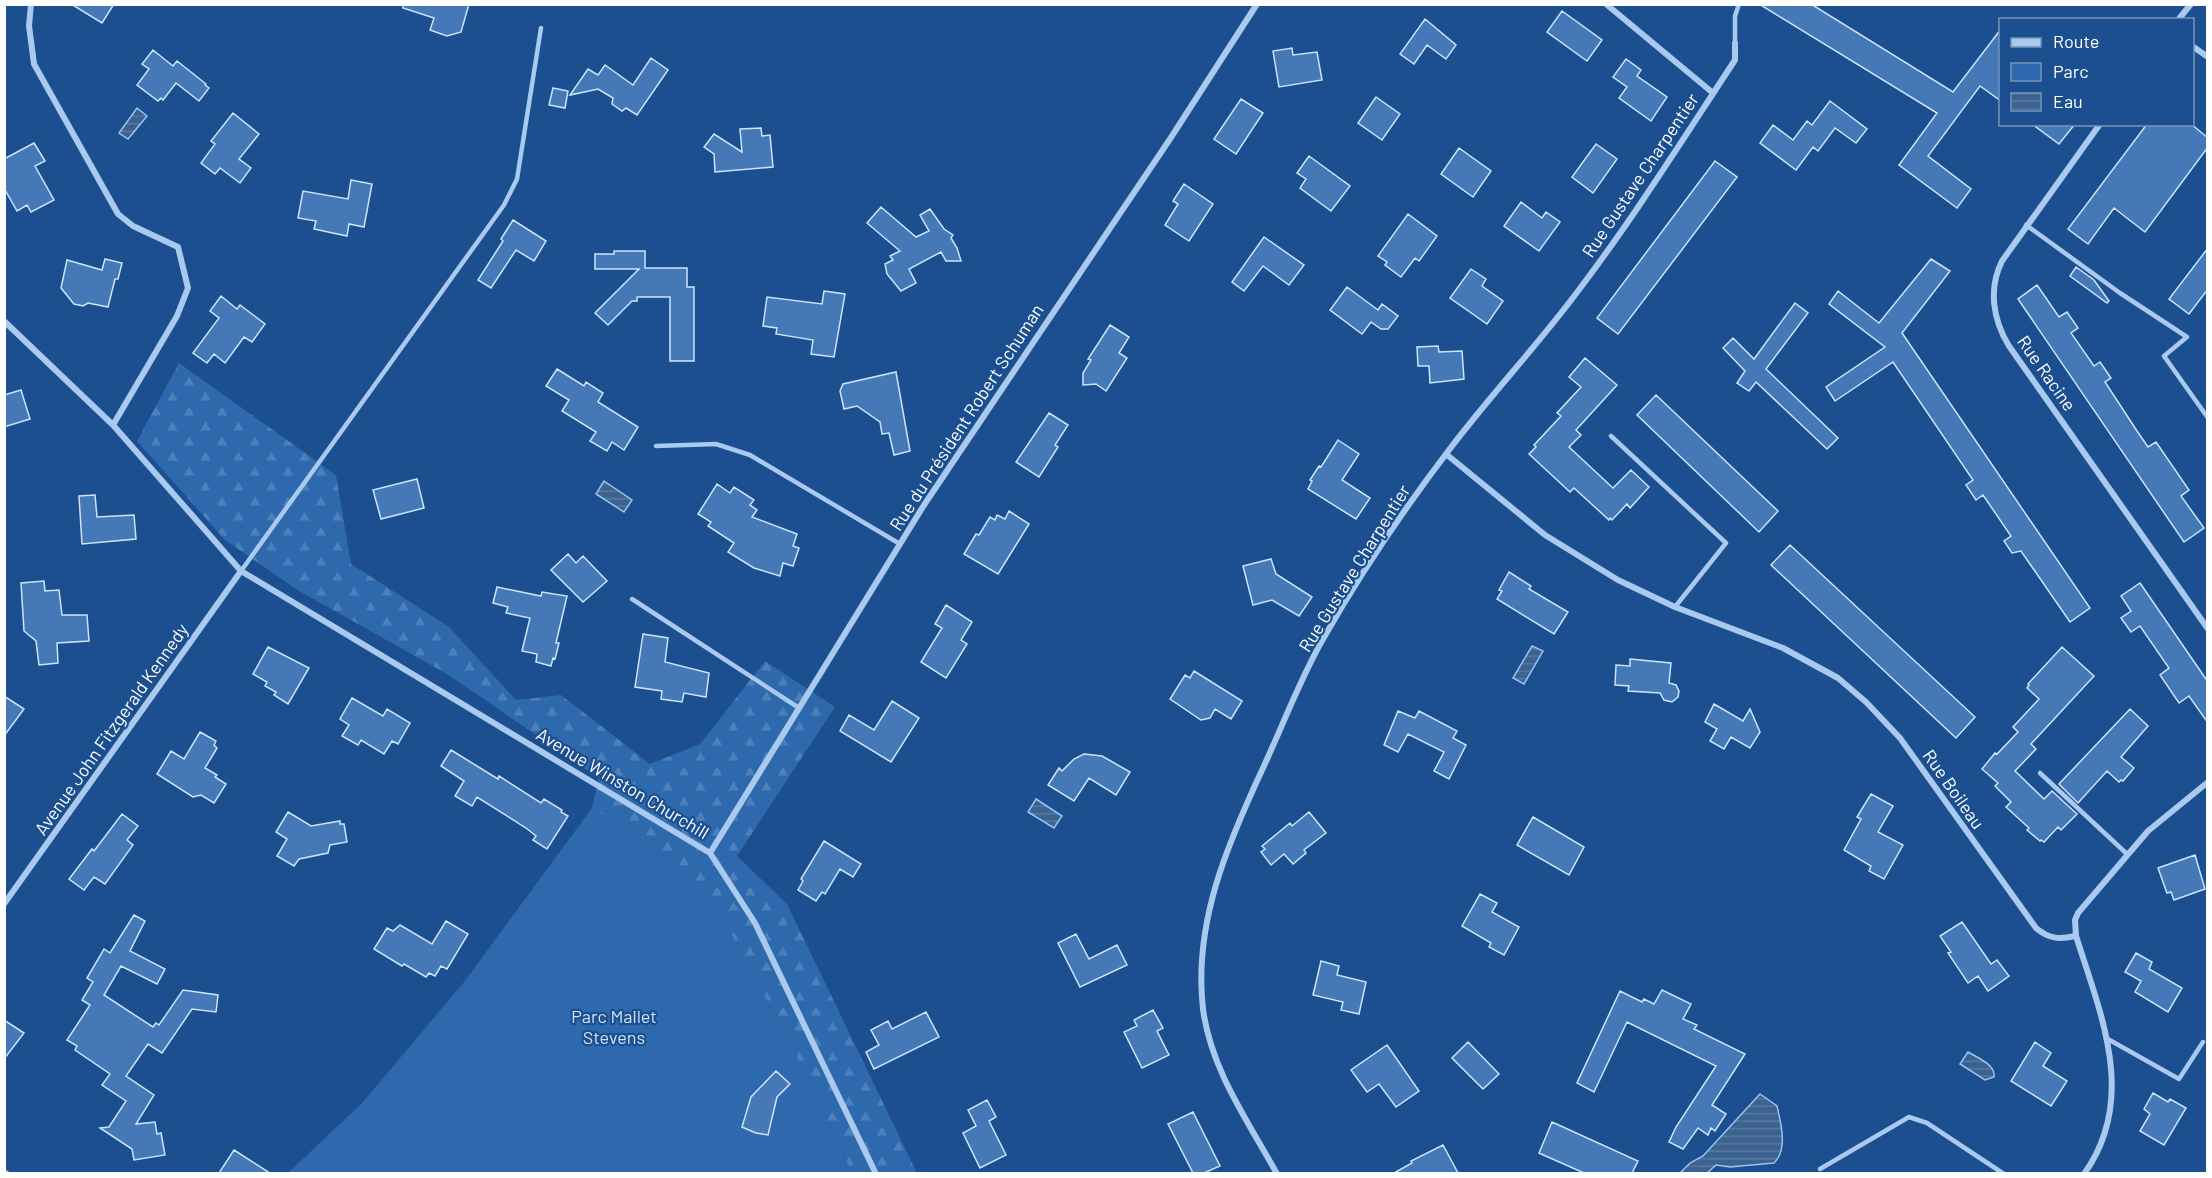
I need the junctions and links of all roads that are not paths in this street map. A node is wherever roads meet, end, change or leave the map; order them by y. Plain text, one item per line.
1 (31, 4) edge
2 (1257, 4) edge
3 (1606, 4) edge
4 (1739, 4) edge
5 (2191, 4) edge
6 (2180, 18) edge
7 (541, 28) dead end
8 (1735, 43) joint
9 (2194, 47) edge
10 (2208, 57) edge
11 (1713, 93) junction
12 (2099, 126) edge
13 (2026, 225) junction
14 (4, 321) edge
15 (2208, 418) edge
16 (113, 425) junction
17 (1611, 436) dead end
18 (656, 446) dead end
19 (1446, 454) junction
20 (901, 544) junction
21 (241, 571) junction
22 (632, 598) dead end
23 (1675, 607) junction
24 (2208, 629) edge
25 (800, 708) junction
26 (2040, 772) dead end
27 (2208, 782) edge
28 (710, 853) junction
29 (2127, 854) junction
30 (4, 904) edge
31 (2076, 936) junction
32 (2106, 1038) junction
33 (2203, 1042) dead end
34 (1820, 1169) dead end
35 (876, 1173) edge
36 (1276, 1173) edge
37 (2004, 1173) edge
38 (2084, 1173) edge

1 - 16 street
2 - 20 street, Rue du Président Robert Schuman
3 - 11 street
4 - 8 lane
5 - 6 street
7 - 21 lane
8 - 11 street, Rue Gustave Charpentier
9 - 10 street
11 - 19 street, Rue Gustave Charpentier
12 - 13 street, Rue Racine
13 - 15 lane
13 - 24 street, Rue Racine
14 - 16 street, Avenue Winston Churchill
16 - 21 street, Avenue Winston Churchill
17 - 23 lane
18 - 20 lane
19 - 23 street, Rue Boileau
19 - 36 street, Rue Gustave Charpentier
20 - 25 street, Rue du Président Robert Schuman
21 - 28 street, Avenue Winston Churchill
21 - 30 street, Avenue John Fitzgerald Kennedy
22 - 25 lane
23 - 31 street, Rue Boileau
25 - 28 street, Rue du Président Robert Schuman
26 - 29 lane
27 - 29 street
28 - 35 street, Avenue Winston Churchill
29 - 31 street
31 - 32 street
32 - 33 lane
32 - 38 street
34 - 37 lane

